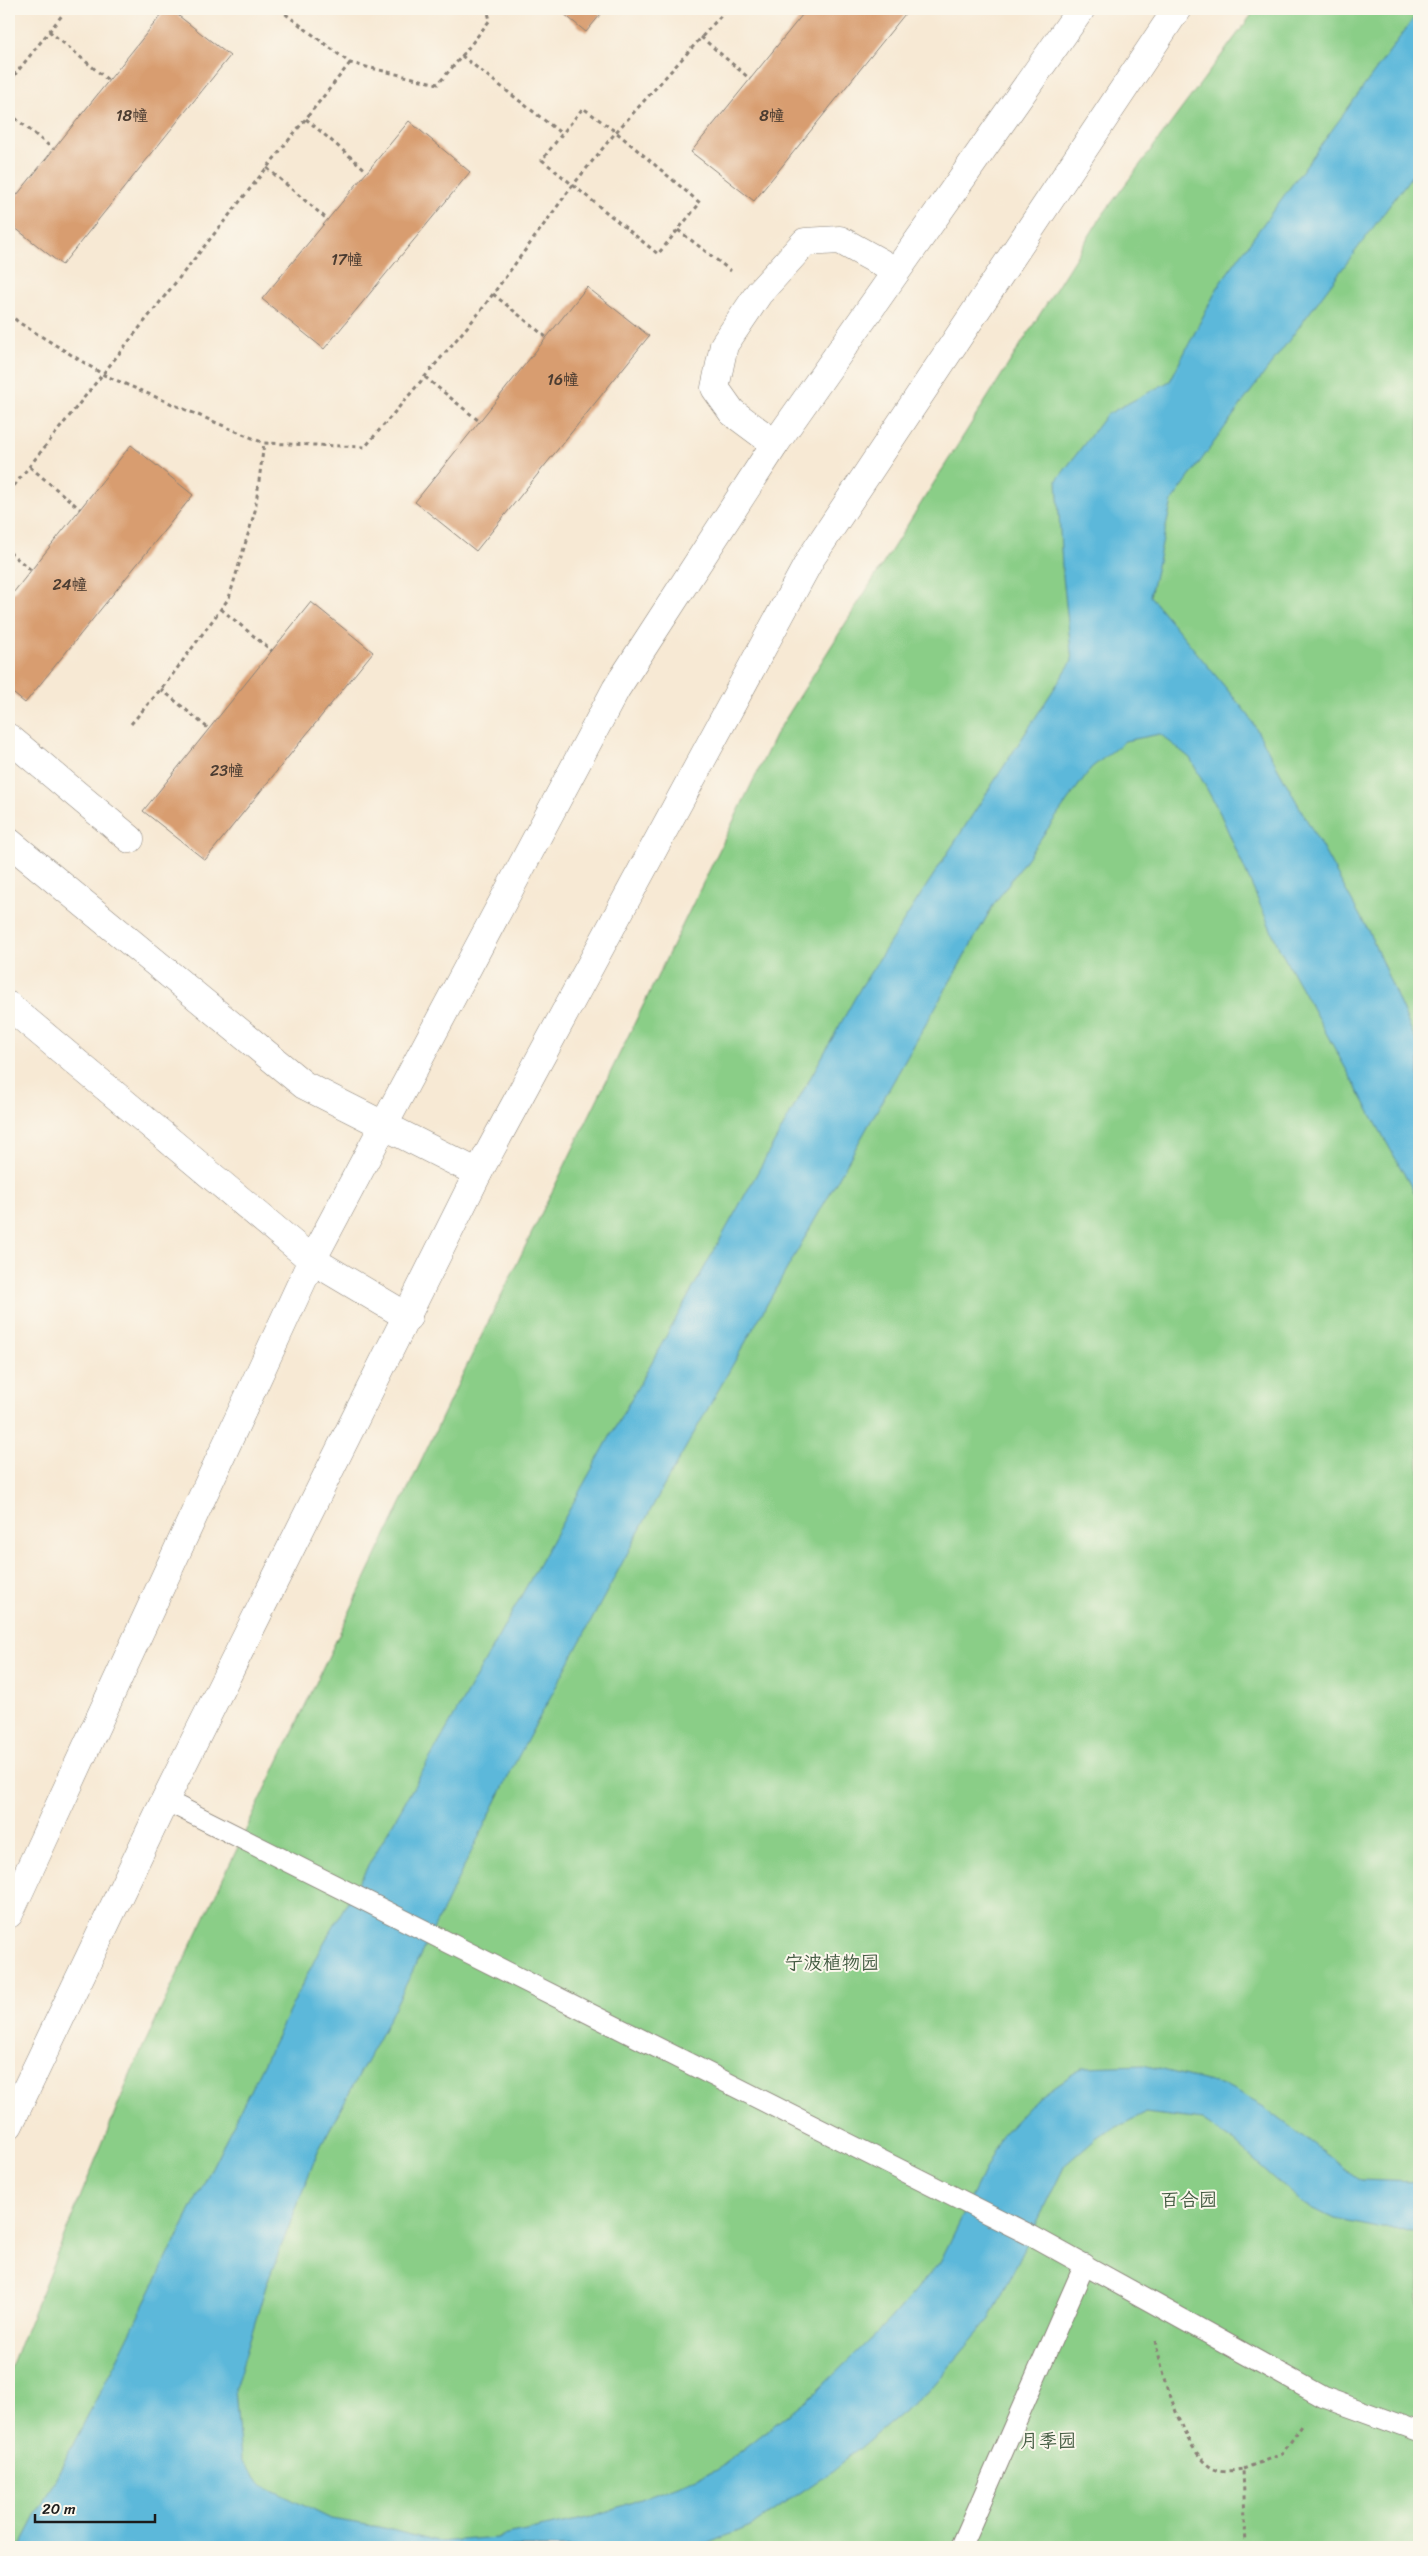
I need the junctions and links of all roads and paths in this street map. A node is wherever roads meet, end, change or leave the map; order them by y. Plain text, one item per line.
1 (67, 9) edge
2 (279, 9) edge
3 (486, 9) edge
4 (727, 9) edge
5 (1081, 9) edge
6 (1177, 9) edge
7 (50, 31) junction
8 (701, 37) junction
9 (462, 56) junction
10 (350, 63) junction
11 (750, 79) dead end
12 (108, 80) dead end
13 (9, 82) edge
14 (9, 113) edge
15 (306, 120) junction
16 (616, 132) junction
17 (562, 134) junction
18 (54, 149) dead end
19 (267, 168) junction
20 (368, 171) dead end
21 (573, 185) junction
22 (328, 220) dead end
23 (678, 230) junction
24 (896, 271) junction
25 (493, 294) junction
26 (759, 294) junction
27 (9, 313) edge
28 (546, 337) dead end
29 (104, 375) junction
30 (425, 377) junction
31 (479, 421) dead end
32 (264, 443) junction
33 (774, 444) junction
34 (30, 467) junction
35 (9, 492) edge
36 (80, 509) dead end
37 (9, 552) edge
38 (31, 570) dead end
39 (221, 609) junction
40 (272, 651) dead end
41 (161, 689) junction
42 (131, 724) dead end
43 (210, 729) dead end
44 (9, 738) edge
45 (130, 839) dead end
46 (9, 842) edge
47 (9, 1006) edge
48 (383, 1124) junction
49 (478, 1173) junction
50 (312, 1260) junction
51 (408, 1317) junction
52 (165, 1800) junction
53 (9, 1914) edge
54 (9, 2125) edge
55 (1085, 2264) junction
56 (1144, 2298) junction
57 (1323, 2397) junction
58 (1419, 2432) edge
59 (1243, 2470) junction
60 (961, 2547) edge
61 (1246, 2547) edge

1 - 7 path
2 - 10 path
3 - 9 path
4 - 8 path
5 - 24 street
6 - 49 street
7 - 12 path
7 - 13 path
8 - 11 path
8 - 16 path
9 - 10 path
9 - 17 path
10 - 15 path
14 - 18 path
15 - 19 path
15 - 20 path
16 - 17 path
16 - 21 path
16 - 23 path
17 - 21 path
19 - 22 path
19 - 29 path
21 - 23 path
21 - 25 path
23 - 26 path
24 - 26 street
24 - 33 street
25 - 28 path
25 - 30 path
26 - 33 street
27 - 29 path
29 - 32 path
29 - 34 path
30 - 31 path
30 - 32 path
32 - 39 path
33 - 48 street
34 - 35 path
34 - 36 path
37 - 38 path
39 - 40 path
39 - 41 path
41 - 42 path
41 - 43 path
44 - 45 street
46 - 48 street
47 - 50 street
48 - 49 street
48 - 50 street
49 - 51 street
50 - 51 street
50 - 53 street
51 - 52 street
52 - 54 street
52 - 55 lane
55 - 56 lane
55 - 60 lane
56 - 57 lane
56 - 59 path
57 - 58 lane
57 - 59 path
59 - 61 path

